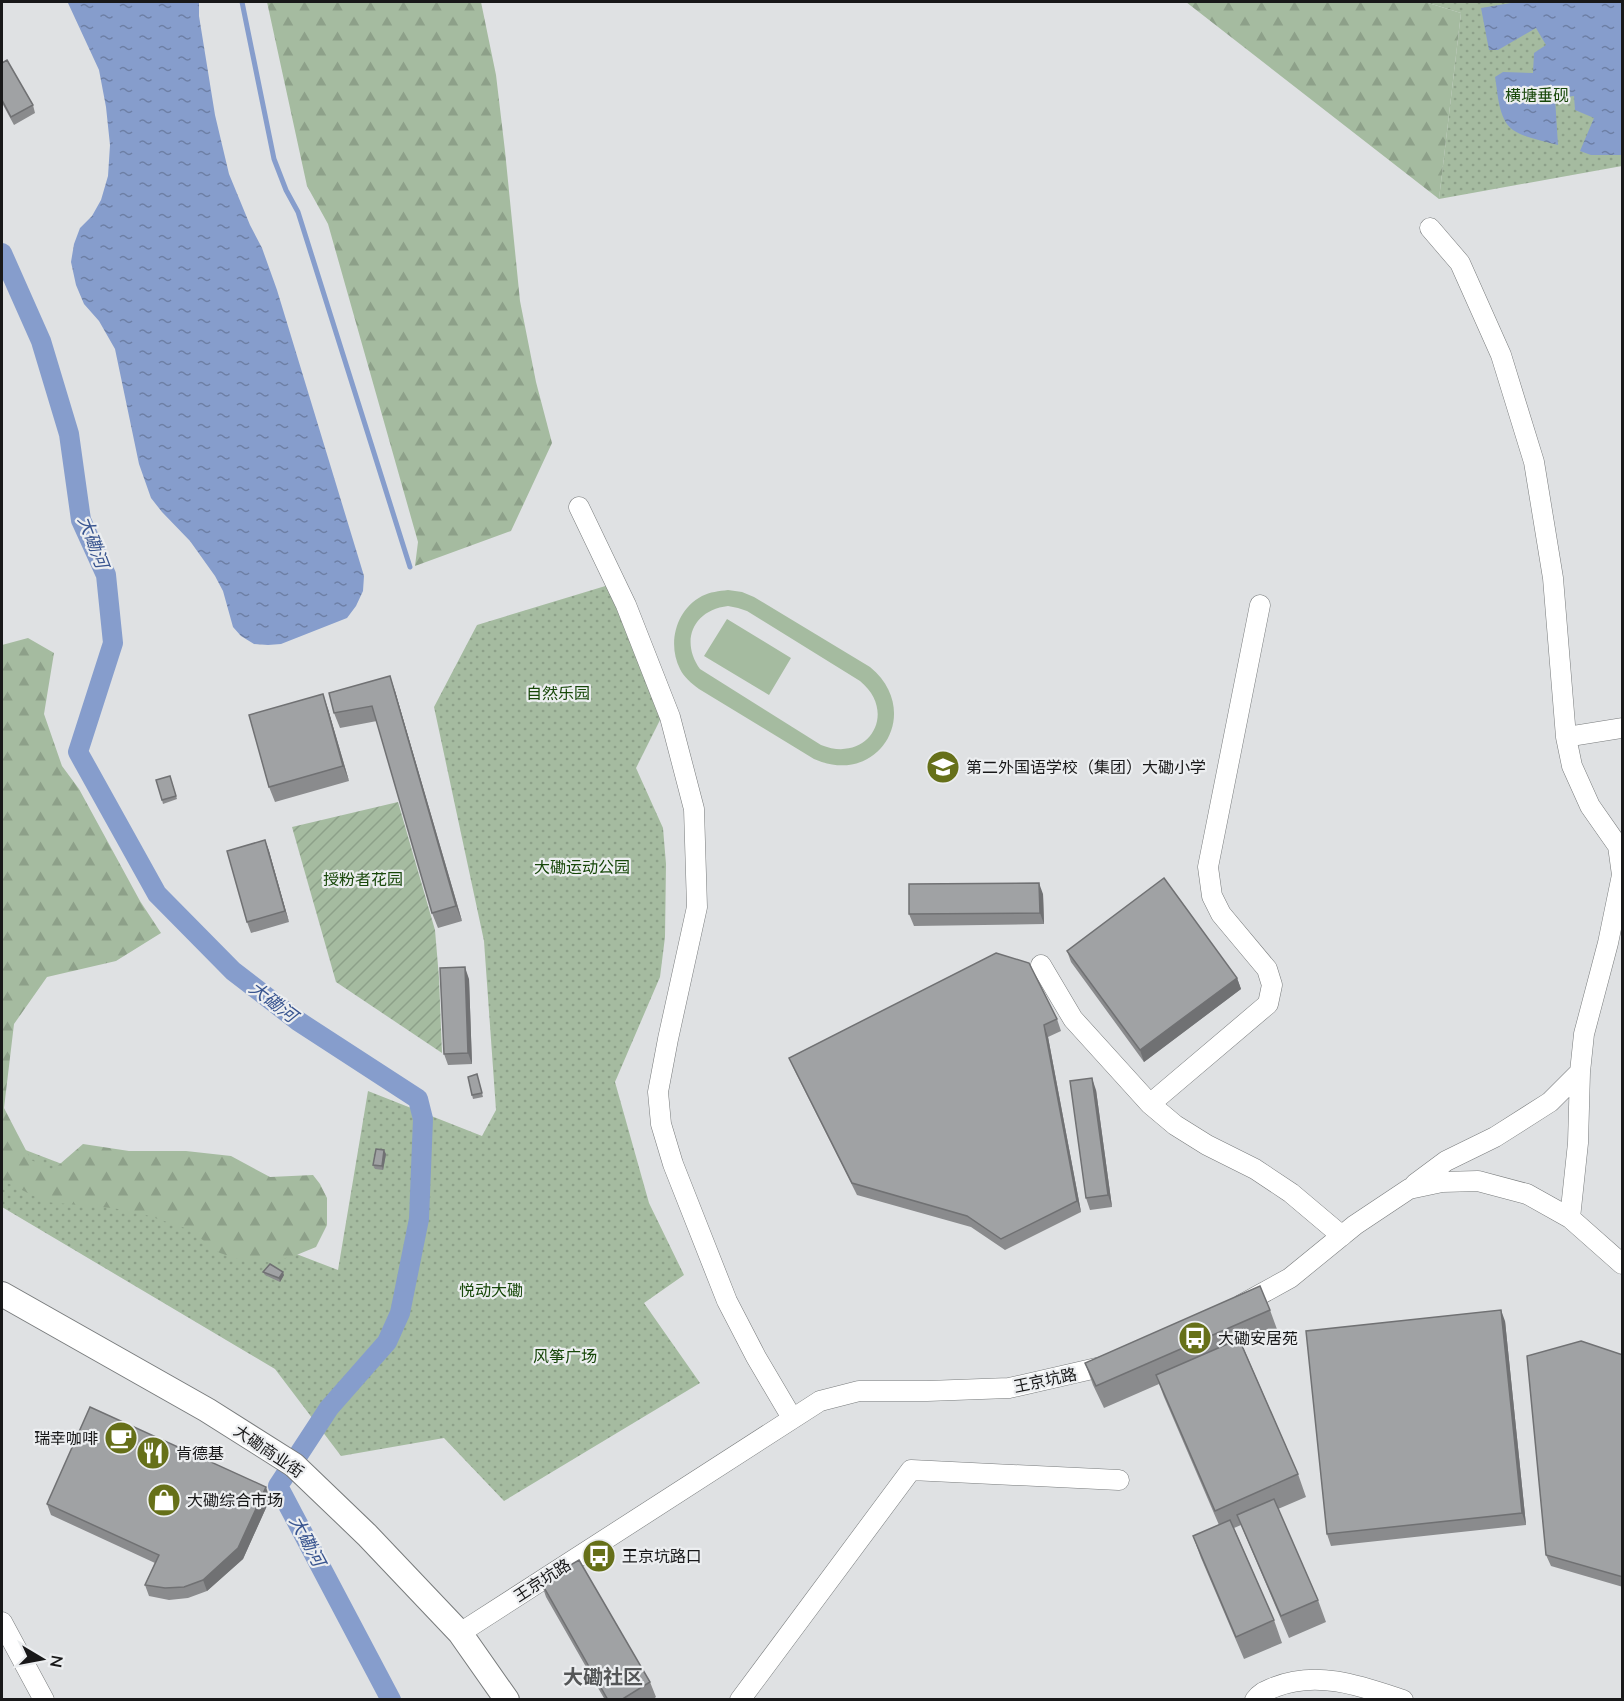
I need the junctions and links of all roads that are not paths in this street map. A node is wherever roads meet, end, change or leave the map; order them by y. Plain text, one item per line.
1 (1430, 228) dead end
2 (579, 507) dead end
3 (1260, 605) dead end
4 (1623, 728) edge
5 (1566, 737) junction
6 (1041, 965) dead end
7 (1580, 1072) junction
8 (1150, 1104) junction
9 (1409, 1189) junction
10 (1570, 1218) junction
11 (1342, 1236) junction
12 (1623, 1264) edge
13 (2, 1294) edge
14 (1222, 1314) edge
15 (1129, 1357) edge
16 (792, 1418) junction
17 (1119, 1480) dead end
18 (2, 1622) edge
19 (460, 1633) junction
20 (44, 1700) edge
21 (507, 1700) edge
22 (740, 1700) edge
23 (1255, 1700) edge
24 (1403, 1700) edge

1 - 5 street
2 - 16 street
3 - 8 street
4 - 5 street
5 - 7 street
6 - 8 street
7 - 9 street
7 - 10 street
8 - 11 street
9 - 10 street
9 - 11 street
10 - 12 street
11 - 14 street
13 - 19 street, 大磡商业街
15 - 16 street, 王京坑路
16 - 19 street, 王京坑路
17 - 22 street
18 - 20 street
19 - 21 street, 大磡商业街
23 - 24 street

